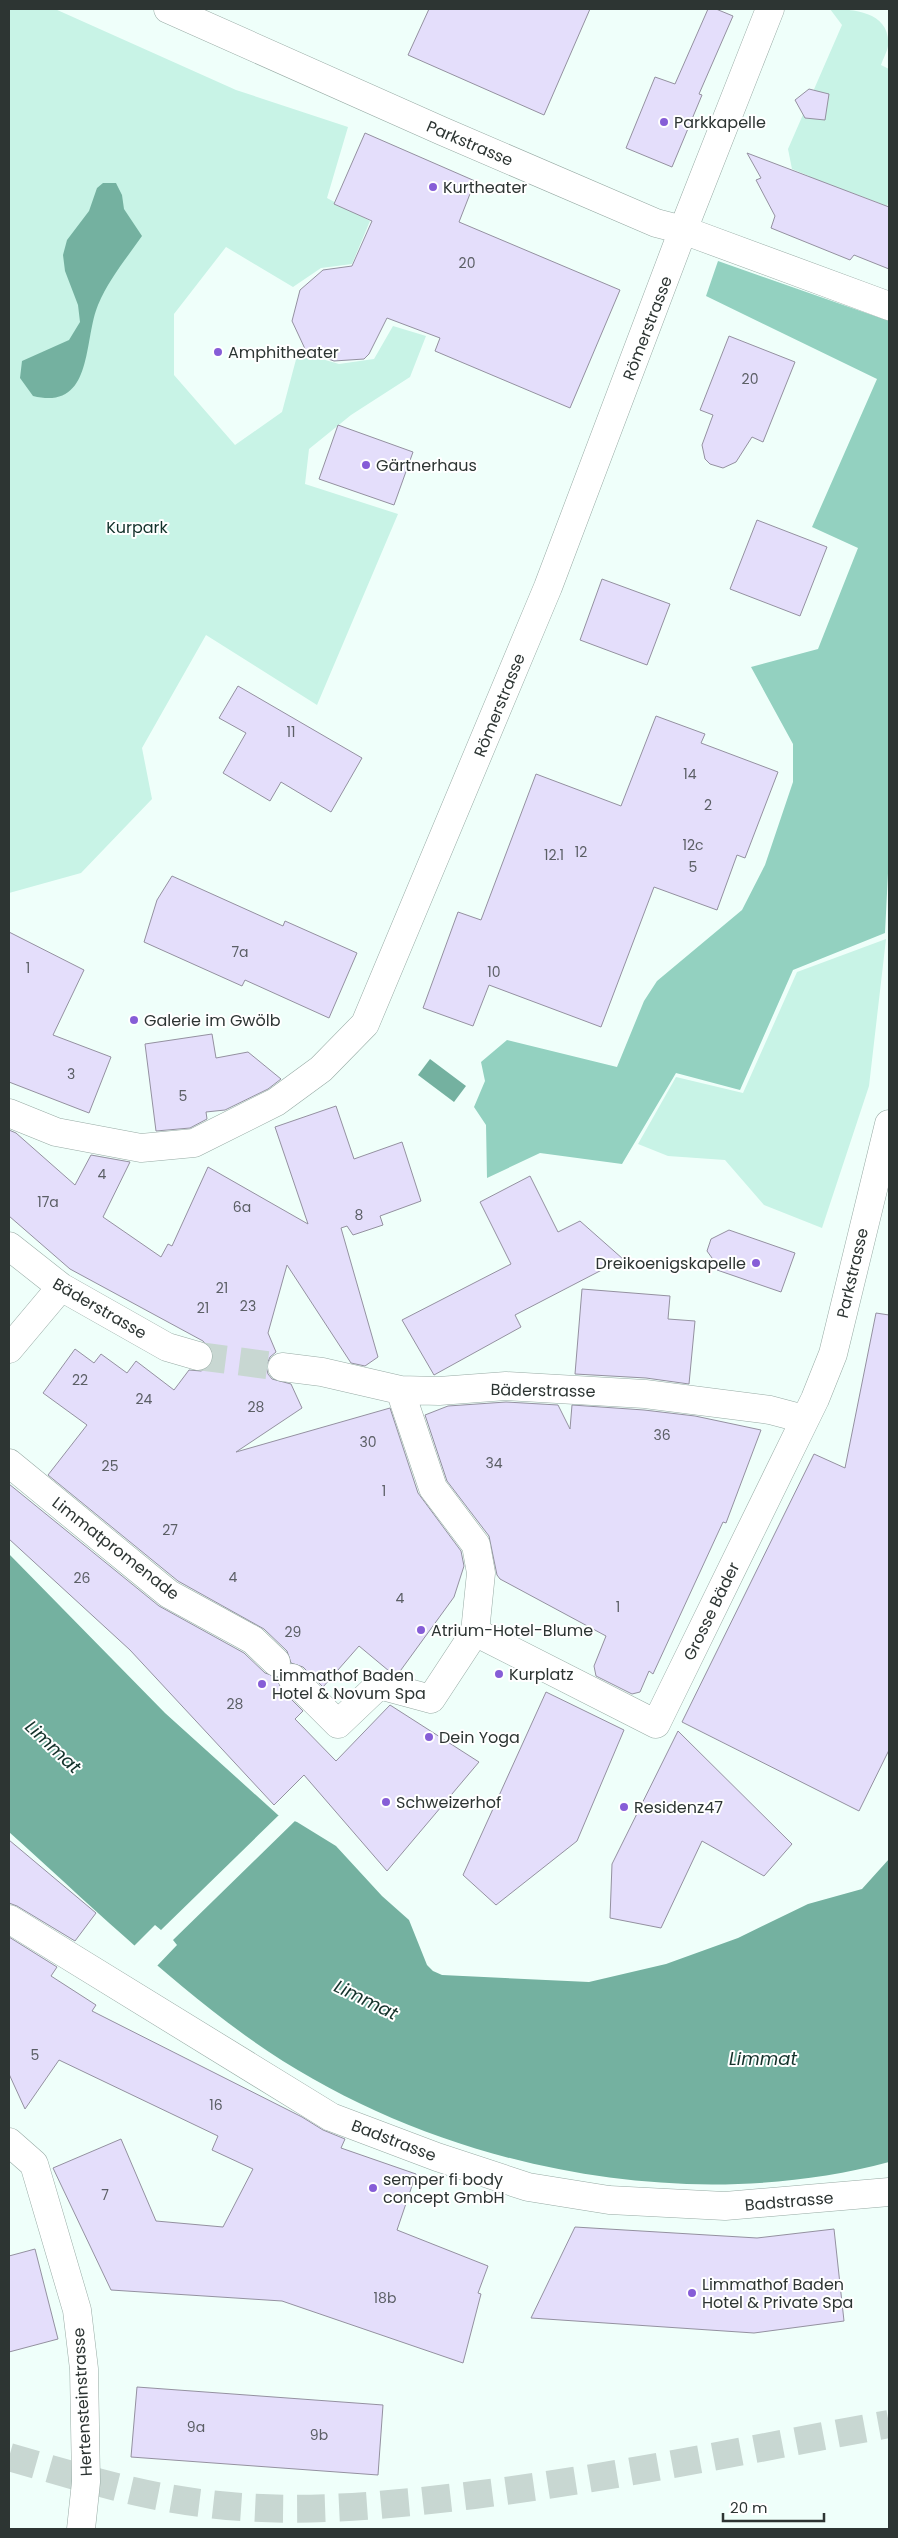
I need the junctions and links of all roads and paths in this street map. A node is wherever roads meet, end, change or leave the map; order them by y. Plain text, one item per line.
1 (168, 9) edge
2 (770, 9) edge
3 (683, 230) junction
4 (889, 306) edge
5 (9, 1113) edge
6 (889, 1124) edge
7 (9, 1246) edge
8 (61, 1288) junction
9 (9, 1349) edge
10 (198, 1356) tunnel mouth
11 (282, 1367) tunnel mouth
12 (400, 1390) junction
13 (804, 1419) junction
14 (9, 1463) edge
15 (475, 1632) junction
16 (9, 1919) edge
17 (9, 2142) edge
18 (889, 2192) edge
19 (81, 2529) edge

1 - 3 street, Parkstrasse
2 - 3 street, Römerstrasse
3 - 4 street, Parkstrasse
3 - 5 street, Römerstrasse
6 - 13 street, Parkstrasse
7 - 8 street, Bäderstrasse
8 - 9 street
8 - 10 street, Bäderstrasse
11 - 12 street, Bäderstrasse
12 - 13 street, Bäderstrasse
12 - 15 street
13 - 15 street, Grosse Bäder
14 - 15 street, Limmatpromenade
16 - 18 street, Badstrasse
17 - 19 street, Hertensteinstrasse

